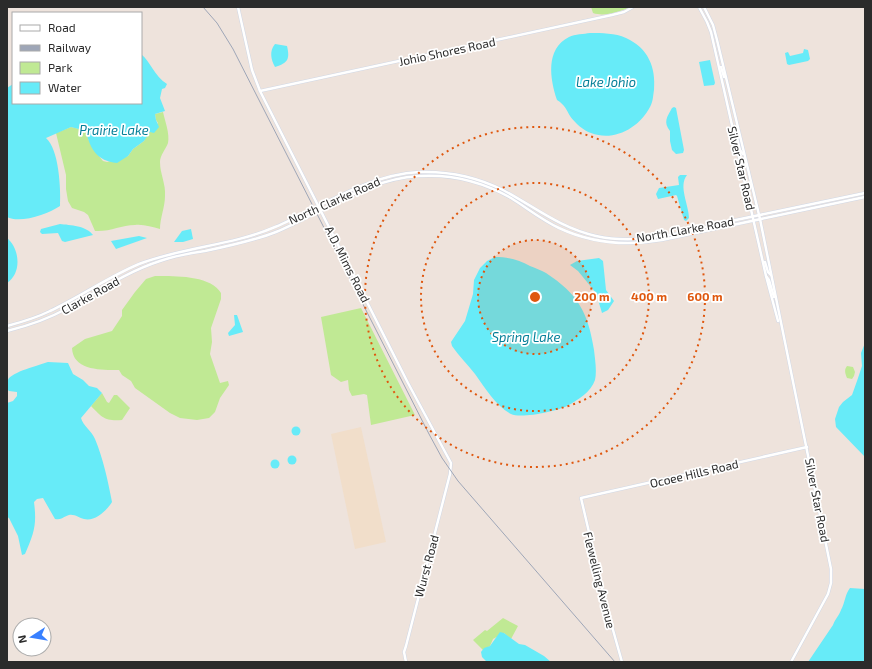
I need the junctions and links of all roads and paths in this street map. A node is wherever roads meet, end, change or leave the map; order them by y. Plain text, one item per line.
1 (238, 7) edge
2 (633, 7) edge
3 (699, 7) edge
4 (704, 7) edge
5 (707, 22) junction
6 (720, 51) junction
7 (716, 52) junction
8 (726, 77) junction
9 (260, 91) junction
10 (732, 121) junction
11 (744, 154) junction
12 (865, 193) edge
13 (865, 197) edge
14 (318, 206) junction
15 (804, 206) junction
16 (805, 209) junction
17 (321, 211) junction
18 (759, 215) junction
19 (753, 216) junction
20 (760, 219) junction
21 (754, 220) junction
22 (761, 252) junction
23 (172, 255) junction
24 (771, 275) junction
25 (766, 276) junction
26 (776, 301) junction
27 (7, 326) edge
28 (7, 331) edge
29 (782, 331) junction
30 (807, 447) junction
31 (451, 471) joint
32 (581, 498) joint
33 (406, 662) edge
34 (622, 662) edge
35 (791, 662) edge

1 - 9 street, A.D. Mims Road
2 - 9 street, Johio Shores Road
3 - 5 street, Silver Star Road
4 - 6 street, Silver Star Road
5 - 6 street
5 - 7 street, Silver Star Road
6 - 8 street, Silver Star Road
7 - 8 street
7 - 10 street, Silver Star Road
8 - 11 street, Silver Star Road
9 - 14 street, A.D. Mims Road
10 - 11 street
10 - 19 street, Silver Star Road
11 - 18 street, Silver Star Road
12 - 15 street, North Clarke Road
13 - 16 street, North Clarke Road
14 - 17 street, A.D. Mims Road
14 - 19 street, North Clarke Road
14 - 23 street, North Clarke Road
15 - 16 street
15 - 18 street, North Clarke Road
16 - 20 street, North Clarke Road
17 - 21 street, North Clarke Road
17 - 23 street, North Clarke Road
17 - 31 street, A.D. Mims Road
18 - 19 street, North Clarke Road
18 - 20 street, Silver Star Road
19 - 21 street, Silver Star Road
20 - 21 street, North Clarke Road
20 - 24 street, Silver Star Road
21 - 22 street, Silver Star Road
22 - 24 street
22 - 25 street, Silver Star Road
23 - 27 street, Clarke Road
23 - 28 street, Clarke Road
24 - 26 street, Silver Star Road
25 - 26 street
25 - 29 street, Silver Star Road
26 - 29 street, Silver Star Road
29 - 30 street, Silver Star Road
30 - 32 street, Ocoee Hills Road
30 - 35 street, Silver Star Road
31 - 33 street, Wurst Road
32 - 34 street, Flewelling Avenue

